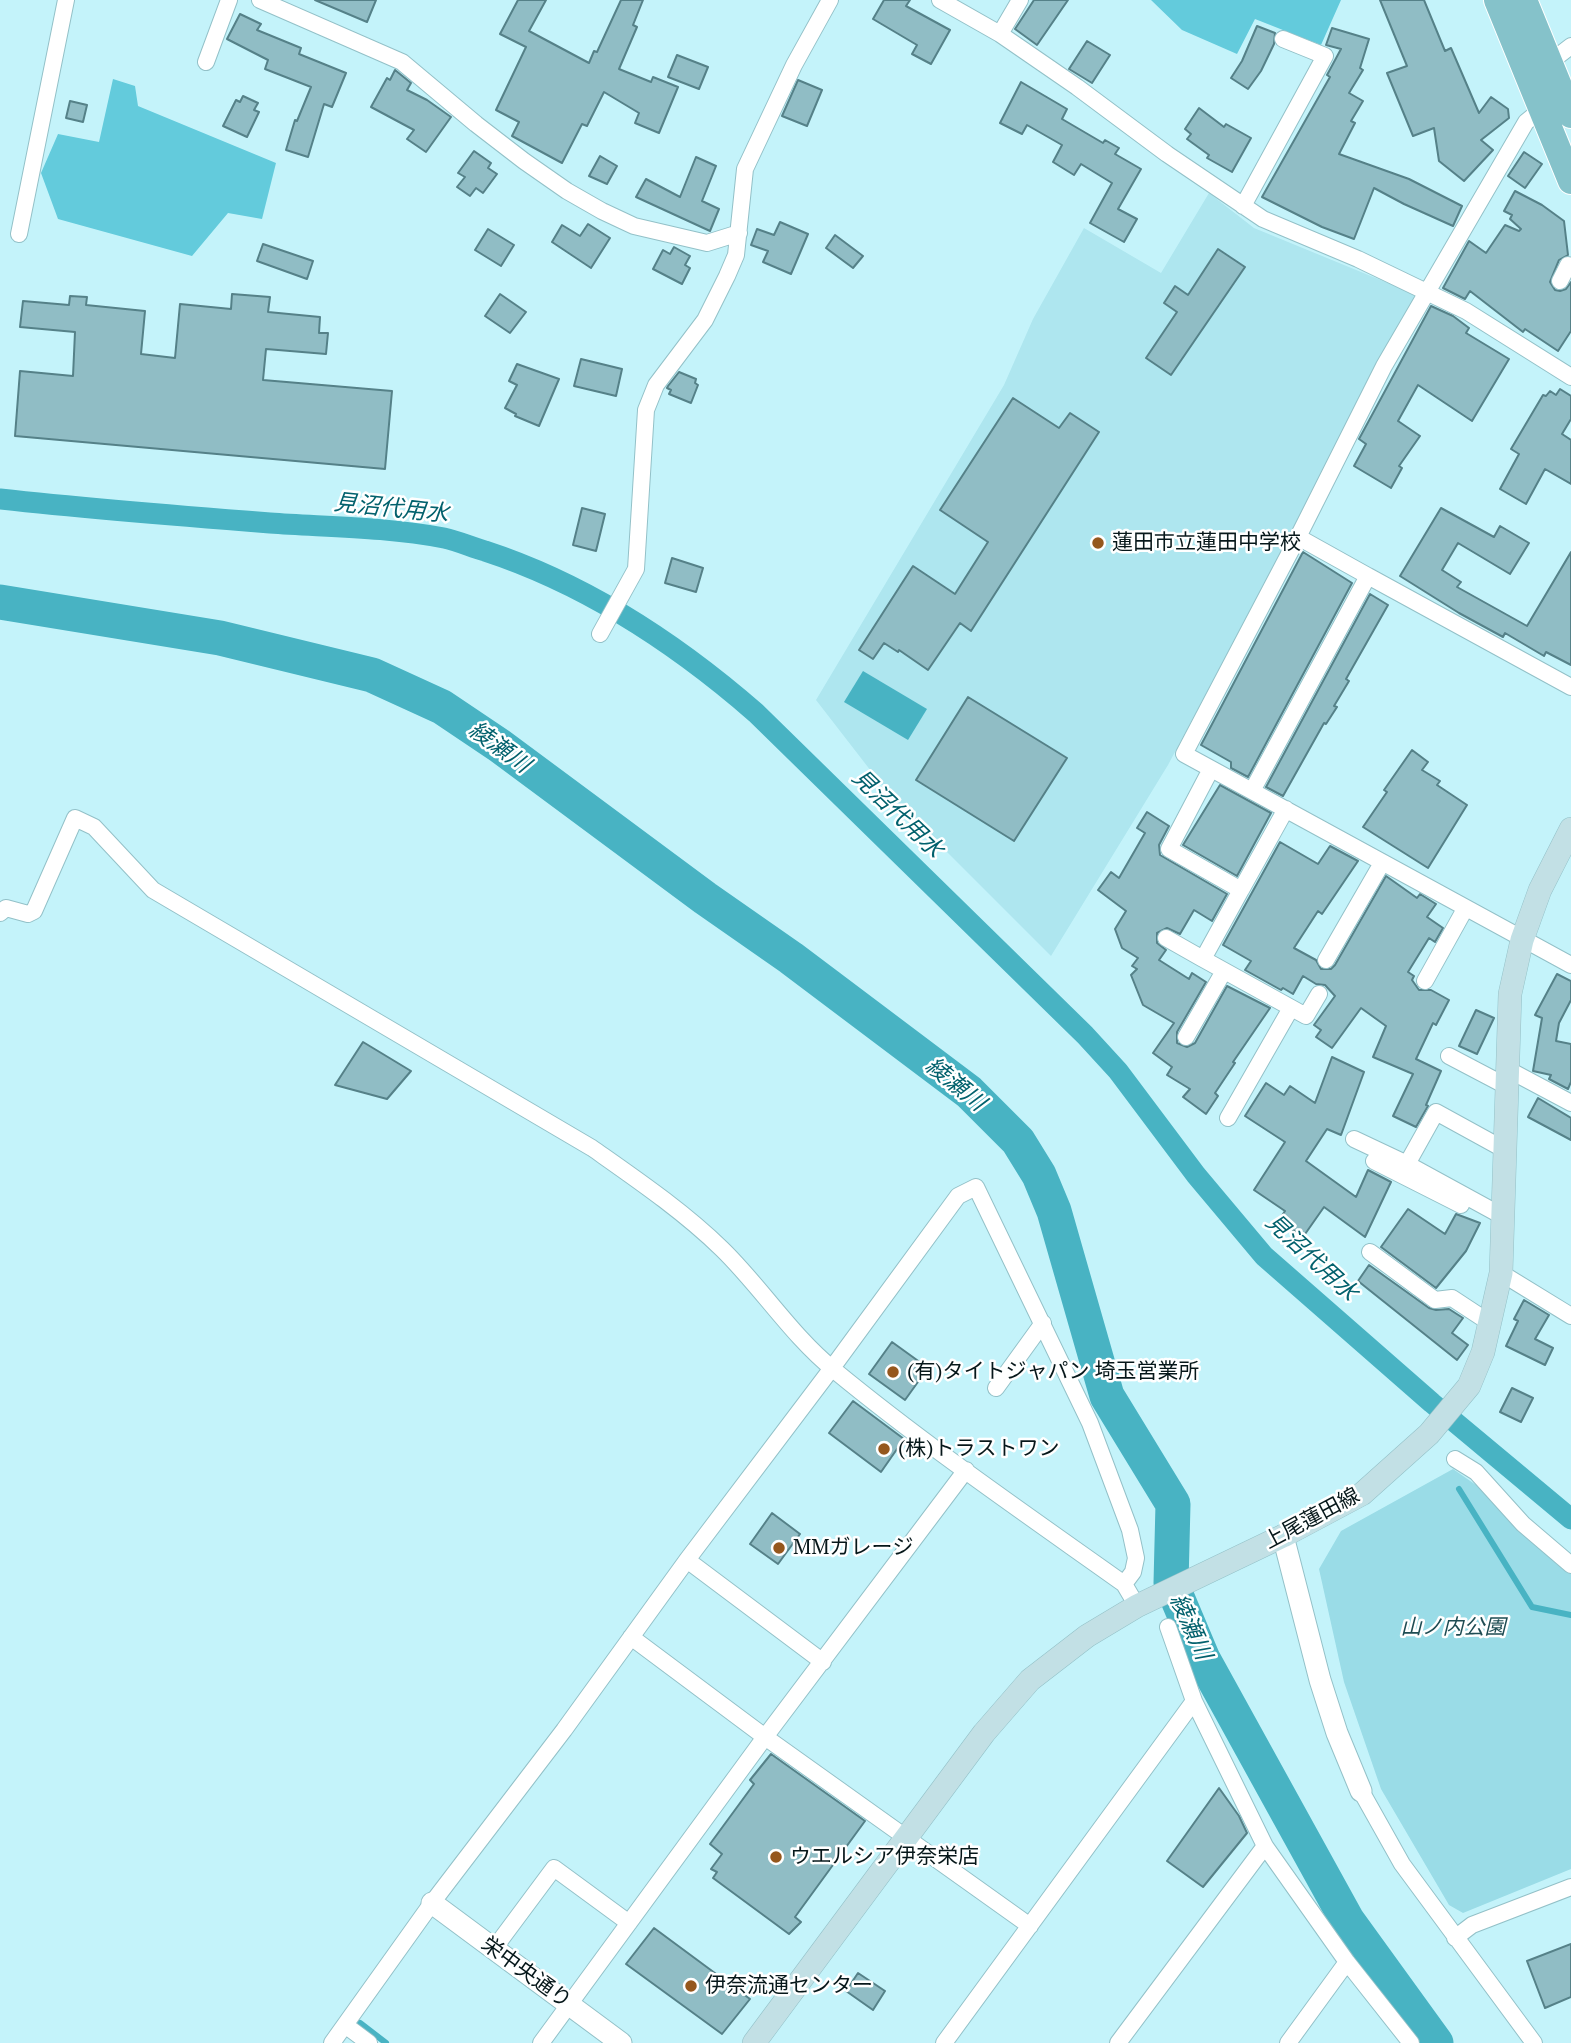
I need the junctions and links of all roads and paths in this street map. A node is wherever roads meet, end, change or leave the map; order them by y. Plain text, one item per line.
1 (66, 0) edge
2 (229, 0) edge
3 (260, 0) edge
4 (830, 0) edge
5 (940, 0) edge
6 (1020, 0) edge
7 (1497, 0) edge
8 (1524, 0) edge
9 (1000, 34) junction
10 (1283, 39) dead end
11 (1571, 46) edge
12 (206, 62) dead end
13 (1549, 63) junction
14 (1542, 109) junction
15 (1571, 115) edge
16 (1571, 181) edge
17 (1243, 206) junction
18 (739, 233) junction
19 (19, 234) dead end
20 (1571, 266) edge
21 (1560, 281) dead end
22 (1427, 291) junction
23 (1571, 377) edge
24 (1298, 537) junction
25 (1368, 576) junction
26 (603, 628) dead end
27 (1571, 687) edge
28 (1211, 769) junction
29 (1252, 791) junction
30 (1286, 809) junction
31 (1571, 829) edge
32 (1382, 863) junction
33 (1241, 890) junction
34 (1465, 909) junction
35 (0, 913) edge
36 (1166, 938) dead end
37 (1522, 940) junction
38 (1203, 959) junction
39 (1326, 960) dead end
40 (1571, 965) edge
41 (1224, 971) junction
42 (1425, 981) dead end
43 (1319, 994) dead end
44 (1291, 1008) junction
45 (1186, 1037) dead end
46 (1450, 1056) dead end
47 (1508, 1078) junction
48 (1571, 1103) edge
49 (1228, 1118) dead end
50 (1354, 1139) dead end
51 (1507, 1150) junction
52 (1374, 1161) dead end
53 (1407, 1164) junction
54 (1503, 1223) junction
55 (1370, 1252) dead end
56 (1501, 1273) junction
57 (1571, 1316) edge
58 (1043, 1323) junction
59 (1490, 1323) junction
60 (832, 1368) junction
61 (996, 1388) dead end
62 (1455, 1459) dead end
63 (966, 1470) junction
64 (1283, 1536) junction
65 (687, 1560) junction
66 (1571, 1564) edge
67 (1124, 1584) junction
68 (1137, 1606) junction
69 (1168, 1627) dead end
70 (631, 1637) junction
71 (822, 1662) junction
72 (1194, 1701) junction
73 (765, 1737) junction
74 (1361, 1791) joint
75 (906, 1837) junction
76 (1265, 1846) junction
77 (1571, 1887) edge
78 (432, 1903) junction
79 (629, 1923) junction
80 (1030, 1926) junction
81 (1455, 1938) junction
82 (493, 1950) junction
83 (1347, 1962) junction
84 (569, 2004) junction
85 (345, 2025) junction
86 (332, 2043) edge
87 (369, 2043) edge
88 (541, 2043) edge
89 (621, 2043) edge
90 (754, 2043) edge
91 (944, 2043) edge
92 (1118, 2043) edge
93 (1288, 2043) edge
94 (1411, 2043) edge
95 (1534, 2043) edge

1 - 19 street
2 - 12 street
3 - 18 street
4 - 18 street
5 - 9 street
6 - 9 street
7 - 14 main road
8 - 13 main road
9 - 17 street
10 - 17 street
11 - 13 street
13 - 15 main road
14 - 16 main road
14 - 22 street
17 - 22 street
18 - 26 street
20 - 21 street
22 - 23 street
22 - 24 street
24 - 25 street
24 - 28 street
25 - 27 street
25 - 29 street
28 - 29 street
28 - 33 street
29 - 30 street
30 - 32 street
30 - 33 street
31 - 37 main road, 上尾蓮田線
32 - 34 street
32 - 39 street
33 - 38 street
34 - 37 street
34 - 42 street
35 - 60 street
36 - 38 street
37 - 40 street
37 - 47 main road, 上尾蓮田線
38 - 41 street
41 - 44 street
41 - 45 street
43 - 44 street
44 - 49 street
46 - 47 street
47 - 48 street
47 - 51 main road, 上尾蓮田線
50 - 53 street
51 - 53 street
51 - 54 main road, 上尾蓮田線
52 - 54 street
53 - 54 street
54 - 56 main road, 上尾蓮田線
55 - 59 street
56 - 57 street
56 - 59 main road, 上尾蓮田線
58 - 60 street
58 - 61 street
58 - 67 street
59 - 64 main road, 上尾蓮田線
60 - 63 street
60 - 65 street
62 - 66 street
63 - 67 street
63 - 71 street
64 - 68 main road, 上尾蓮田線
64 - 74 street
65 - 70 street
65 - 71 street
67 - 68 street
68 - 75 main road, 上尾蓮田線
69 - 72 street
70 - 73 street
70 - 78 street
71 - 73 street
72 - 76 street
72 - 80 street
73 - 75 street
73 - 79 street
74 - 81 street
75 - 80 street
75 - 90 main road, 上尾蓮田線
76 - 83 street
76 - 92 street
77 - 81 street
78 - 82 street, 栄中央通り
78 - 85 street
79 - 82 street
79 - 84 street
80 - 91 street
81 - 95 street
82 - 84 street, 栄中央通り
83 - 93 street
83 - 94 street
84 - 88 street
84 - 89 street, 栄中央通り
85 - 86 street
85 - 87 street

